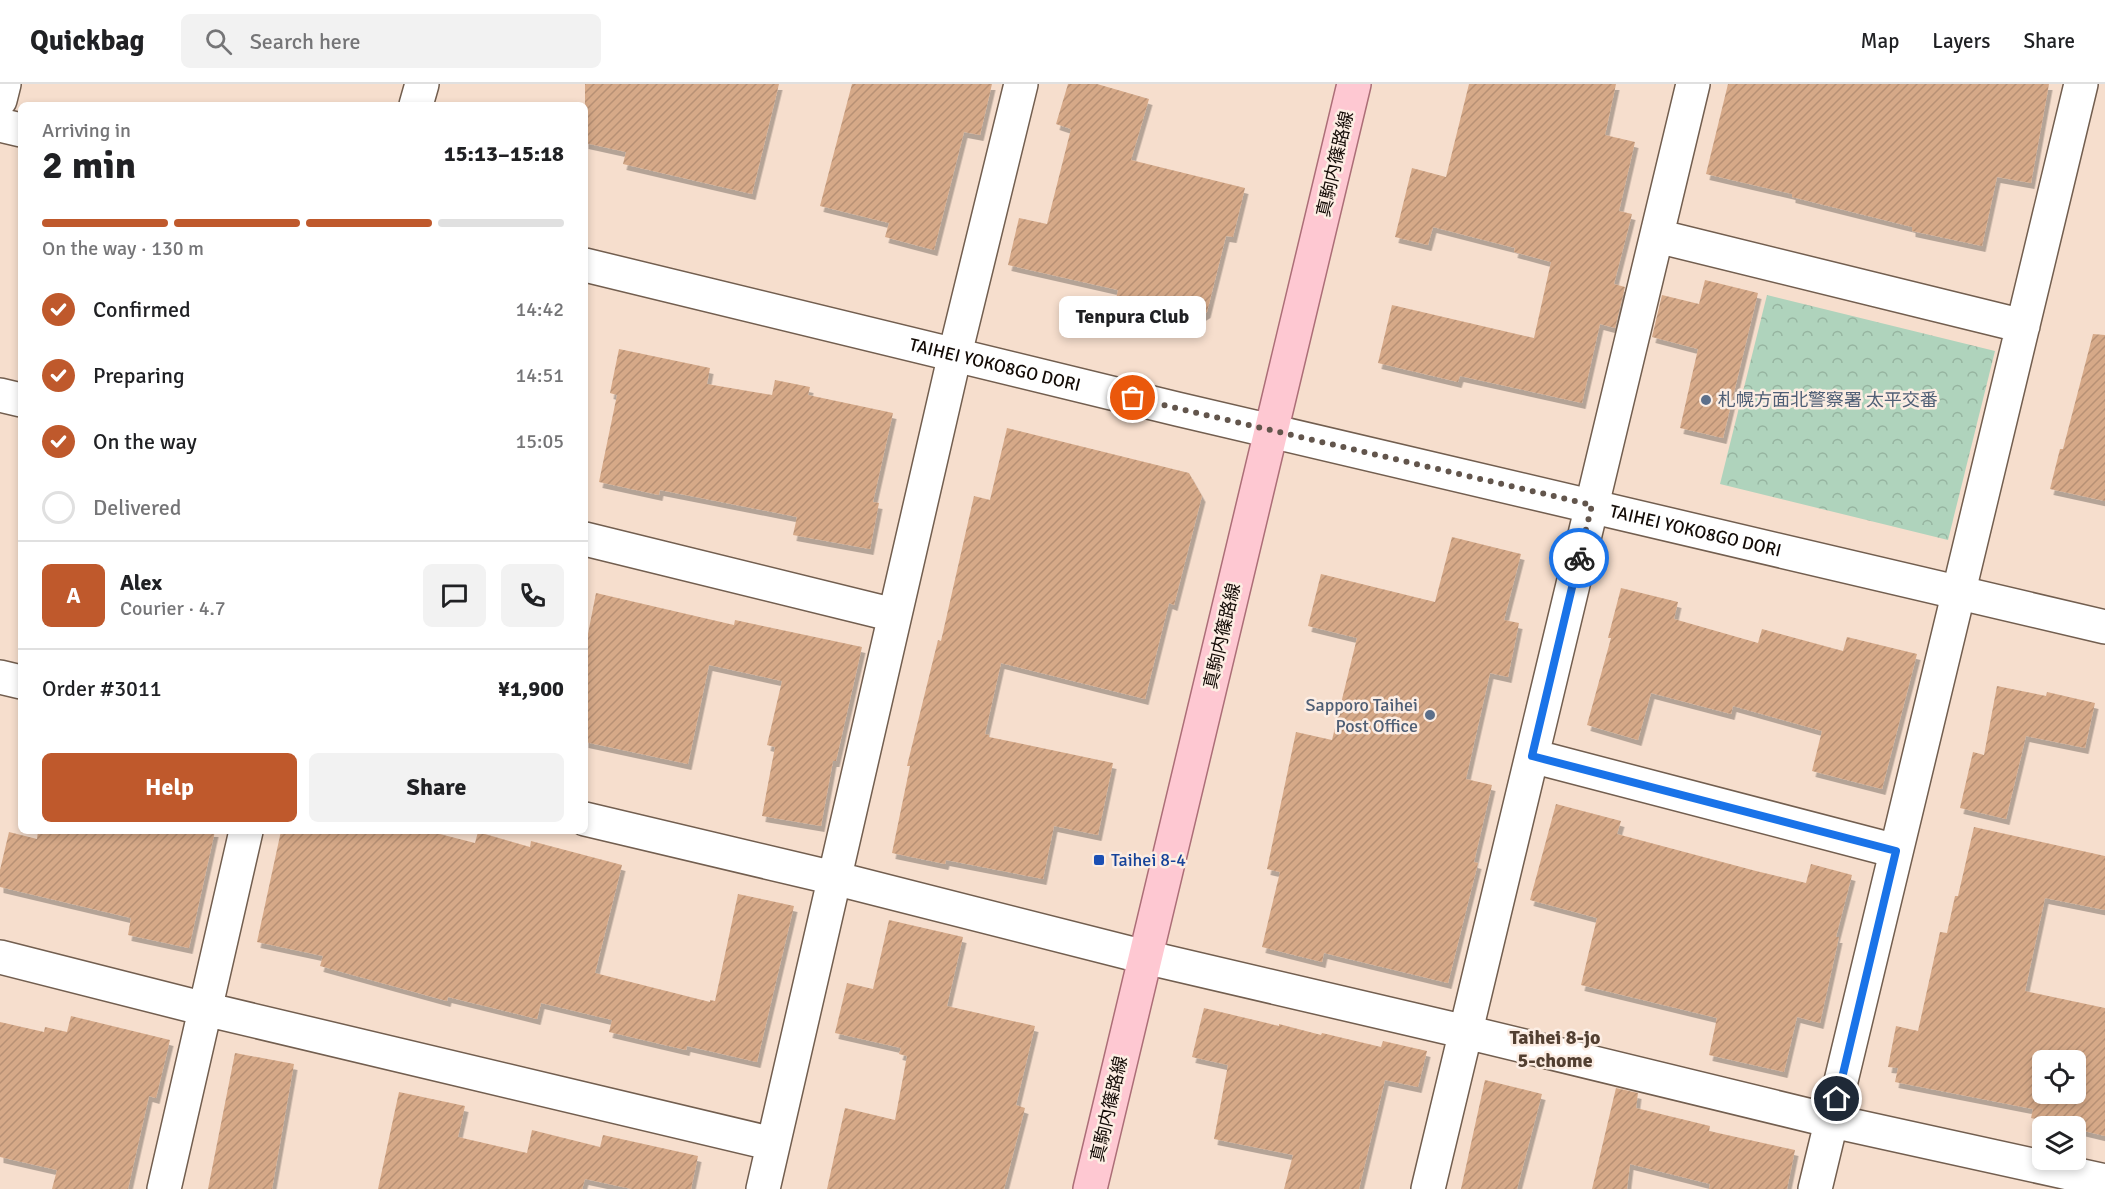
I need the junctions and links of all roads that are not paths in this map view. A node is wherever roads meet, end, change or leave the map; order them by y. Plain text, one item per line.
1 (4, 84) edge
2 (422, 84) edge
3 (1021, 84) edge
4 (1354, 84) edge
5 (1693, 84) edge
6 (2081, 84) edge
7 (0, 100) edge
8 (417, 102) edge
9 (0, 125) edge
10 (18, 129) edge
11 (1657, 236) junction
12 (588, 266) edge
13 (2023, 326) junction
14 (955, 354) junction
15 (0, 395) edge
16 (18, 399) edge
17 (1271, 430) junction
18 (1592, 505) junction
19 (588, 540) edge
20 (1958, 592) junction
21 (894, 615) junction
22 (2105, 627) edge
23 (0, 677) edge
24 (18, 681) edge
25 (1532, 756) junction
26 (588, 820) edge
27 (245, 834) edge
28 (1896, 851) junction
29 (834, 878) junction
30 (0, 957) edge
31 (1145, 957) junction
32 (205, 1009) junction
33 (1466, 1032) junction
34 (1832, 1121) junction
35 (773, 1144) junction
36 (2105, 1181) edge
37 (164, 1189) edge
38 (763, 1189) edge
39 (1090, 1189) edge
40 (1428, 1189) edge
41 (1815, 1189) edge

1 - 7 street
2 - 8 street
3 - 14 street
4 - 17 main road, 真駒内篠路線
5 - 11 street
6 - 13 street
9 - 10 street
11 - 13 street
11 - 18 street
12 - 14 street, TAIHEI YOKO8GO DORI
13 - 20 street
14 - 17 street, TAIHEI YOKO8GO DORI
14 - 21 street
15 - 16 street
17 - 18 street, TAIHEI YOKO8GO DORI
17 - 31 main road, 真駒内篠路線
18 - 20 street, TAIHEI YOKO8GO DORI
18 - 25 street
19 - 21 street
20 - 22 street, TAIHEI YOKO8GO DORI
20 - 28 street
21 - 29 street
23 - 24 street
25 - 28 street
25 - 33 street
26 - 29 street
27 - 32 street
28 - 34 street
29 - 31 street
29 - 35 street
30 - 32 street
31 - 33 street
31 - 39 main road, 真駒内篠路線
32 - 35 street
32 - 37 street
33 - 34 street
33 - 40 street
34 - 36 street
34 - 41 street
35 - 38 street

